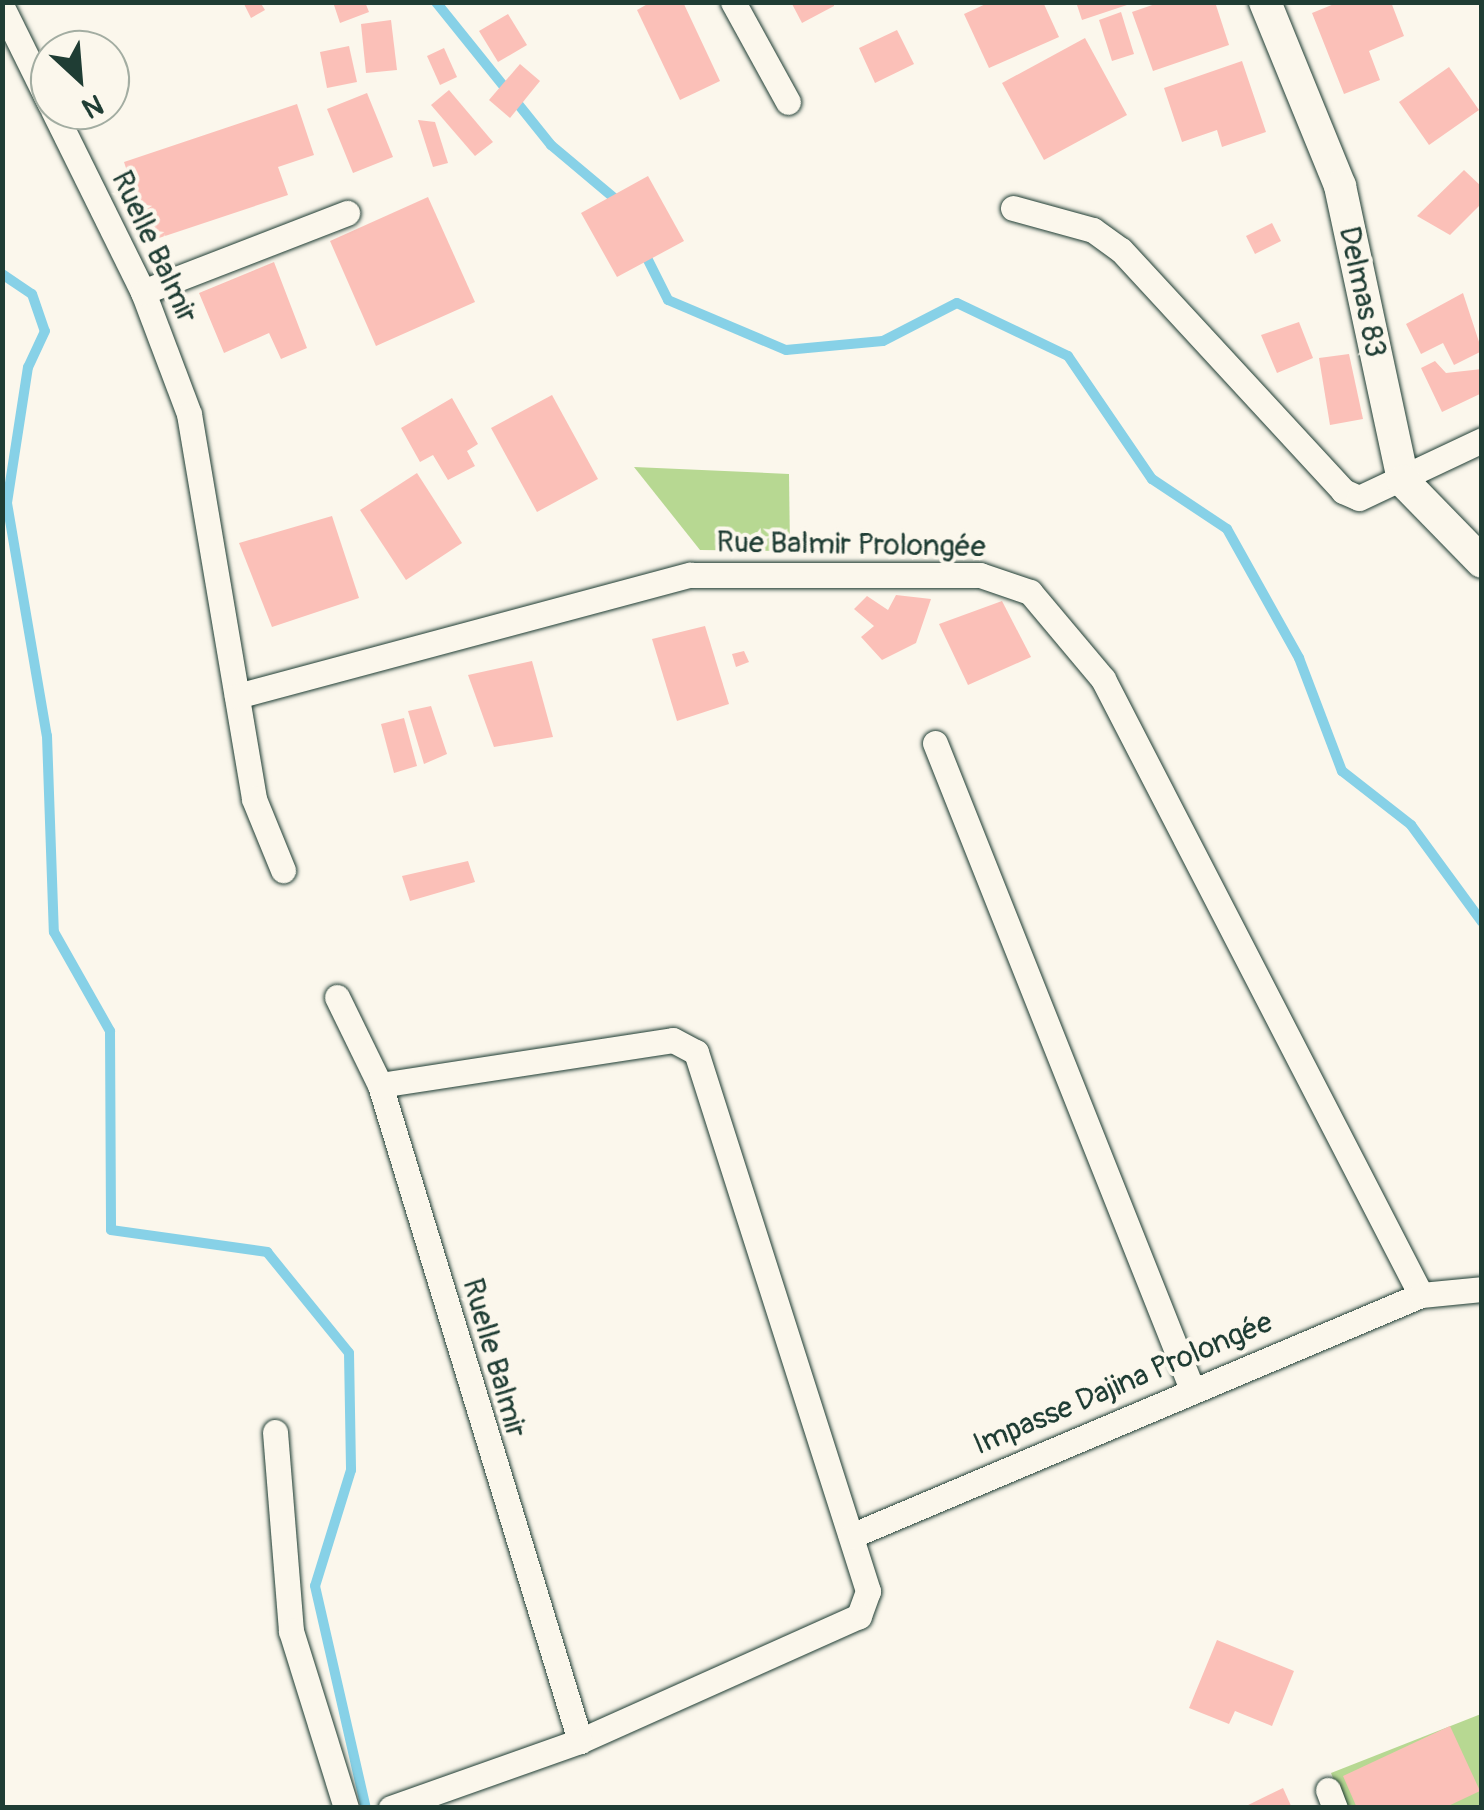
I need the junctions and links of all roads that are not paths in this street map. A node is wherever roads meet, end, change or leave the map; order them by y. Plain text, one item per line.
1 (733, 2) edge
2 (1265, 2) edge
3 (2, 7) edge
4 (30, 63) edge
5 (788, 102) dead end
6 (63, 130) edge
7 (1013, 208) dead end
8 (347, 213) dead end
9 (143, 292) junction
10 (1482, 440) edge
11 (1403, 480) junction
12 (1482, 562) edge
13 (237, 696) junction
14 (935, 743) dead end
15 (282, 870) dead end
16 (337, 998) dead end
17 (380, 1085) junction
18 (1482, 1290) edge
19 (1421, 1294) junction
20 (1192, 1389) junction
21 (275, 1432) dead end
22 (851, 1536) junction
23 (580, 1741) junction
24 (346, 1808) edge
25 (391, 1808) edge

1 - 5 street
2 - 11 street, Delmas 83
3 - 4 street, Ruelle Balmir
6 - 9 street, Ruelle Balmir
7 - 11 street
8 - 9 street
9 - 13 street, Ruelle Balmir
10 - 11 street
11 - 12 street
13 - 15 street, Ruelle Balmir
13 - 19 street, Rue Balmir Prolongée
14 - 20 street
16 - 17 street, Ruelle Balmir
17 - 22 street
17 - 23 street, Ruelle Balmir
18 - 19 street, Impasse Dajina Prolongée
19 - 20 street, Impasse Dajina Prolongée
20 - 22 street, Impasse Dajina Prolongée
21 - 24 street
22 - 23 street
23 - 25 street

